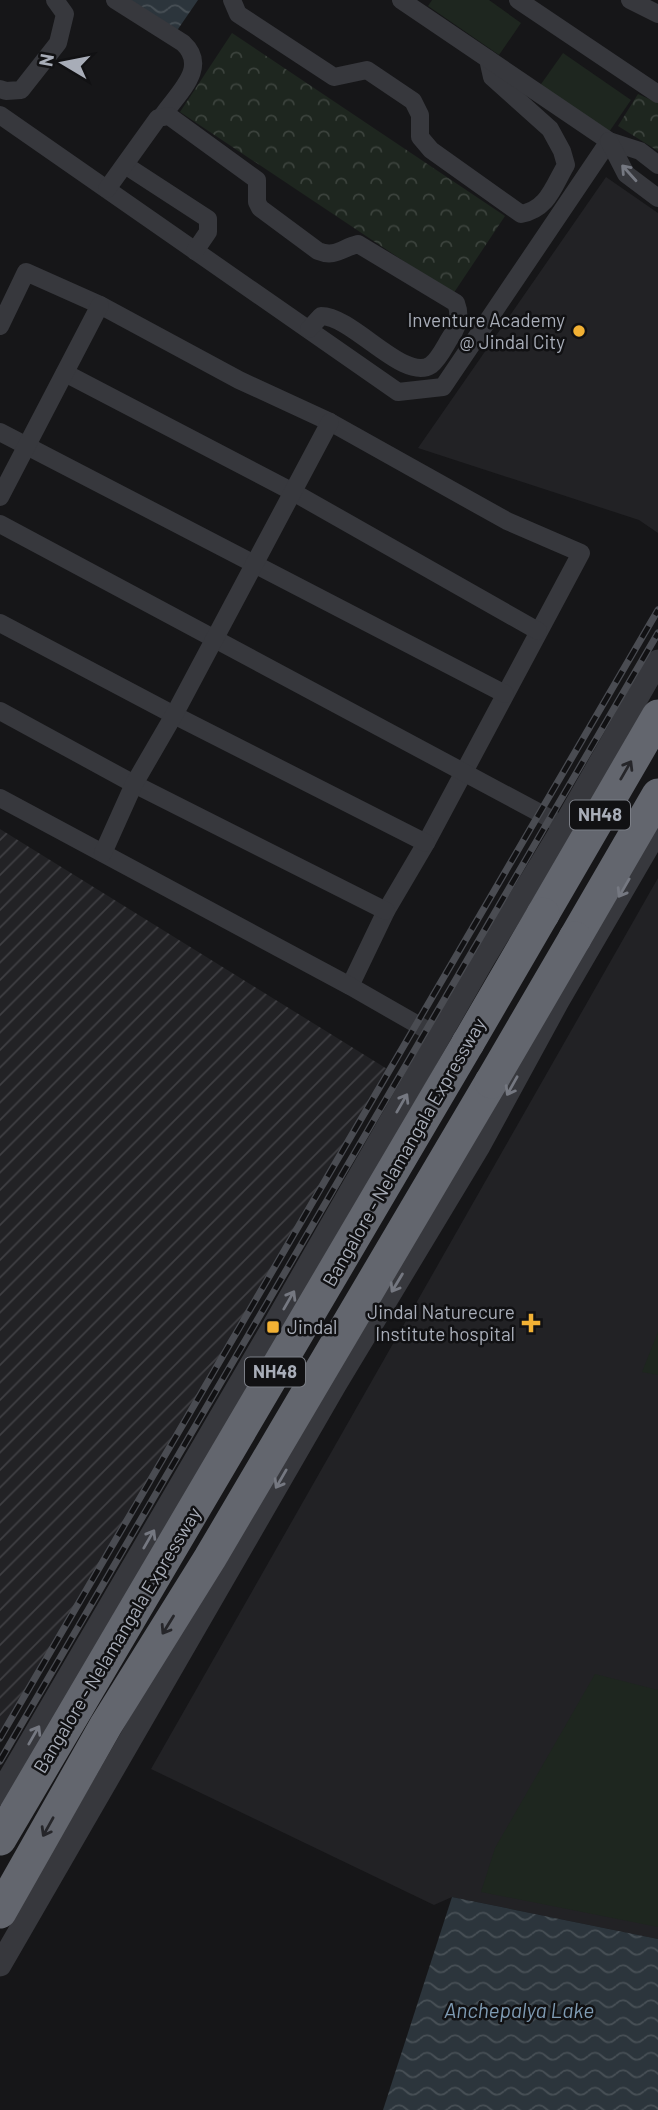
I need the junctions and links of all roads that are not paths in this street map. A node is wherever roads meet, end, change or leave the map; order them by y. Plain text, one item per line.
1 (115, 0) edge
2 (232, 0) edge
3 (401, 0) edge
4 (518, 0) edge
5 (630, 0) edge
6 (65, 5) edge
7 (658, 14) edge
8 (488, 59) junction
9 (0, 89) edge
10 (658, 94) edge
11 (0, 115) edge
12 (163, 115) junction
13 (609, 141) junction
14 (125, 165) junction
15 (658, 165) edge
16 (107, 190) junction
17 (658, 198) edge
18 (195, 251) junction
19 (100, 305) junction
20 (0, 326) edge
21 (309, 329) junction
22 (65, 373) junction
23 (330, 422) junction
24 (0, 432) edge
25 (25, 445) junction
26 (293, 492) junction
27 (0, 497) edge
28 (0, 524) edge
29 (254, 563) junction
30 (0, 623) edge
31 (538, 631) junction
32 (213, 640) junction
33 (658, 661) edge
34 (505, 694) junction
35 (0, 711) edge
36 (174, 715) junction
37 (658, 716) edge
38 (464, 771) junction
39 (134, 784) junction
40 (658, 795) edge
41 (0, 798) edge
42 (564, 826) junction
43 (658, 829) edge
44 (426, 843) junction
45 (103, 853) junction
46 (386, 911) junction
47 (483, 960) junction
48 (351, 986) junction
49 (466, 990) junction
50 (558, 1001) junction
51 (541, 1033) junction
52 (439, 1037) junction
53 (0, 1794) edge
54 (0, 1839) edge
55 (0, 1912) edge
56 (0, 1965) edge

1 - 12 street
2 - 8 street
3 - 8 street
4 - 10 street
5 - 7 street
6 - 9 street
8 - 13 street
11 - 16 street
12 - 14 street
12 - 21 street
13 - 15 street
17 -> 13 street
13 - 21 street
14 - 16 street
14 - 18 street
16 - 18 street
18 - 21 street
19 - 20 street
19 - 22 street
19 - 23 street
22 - 25 street
22 - 26 street
23 - 26 street
23 - 31 street
24 - 25 street
25 - 27 street
25 - 29 street
26 - 29 street
26 - 31 street
28 - 32 street
29 - 32 street
29 - 34 street
30 - 36 street
31 - 34 street
32 - 36 street
32 - 38 street
33 - 42 street
34 - 38 street
35 - 39 street
36 - 39 street
36 - 44 street
54 -> 37 highway, Bangalore - Nelamangala Expressway / NH48, bridge
38 - 42 street
38 - 44 street
39 - 45 street
39 - 46 street
40 -> 55 highway, Bangalore - Nelamangala Expressway / NH48, bridge
41 - 45 street
42 - 47 street
43 -> 50 street
44 - 46 street
45 - 48 street
46 - 48 street
47 - 49 street
47 - 50 street
48 - 52 street
49 - 51 street
49 - 52 street
50 - 51 street
51 -> 56 street
53 -> 52 street

